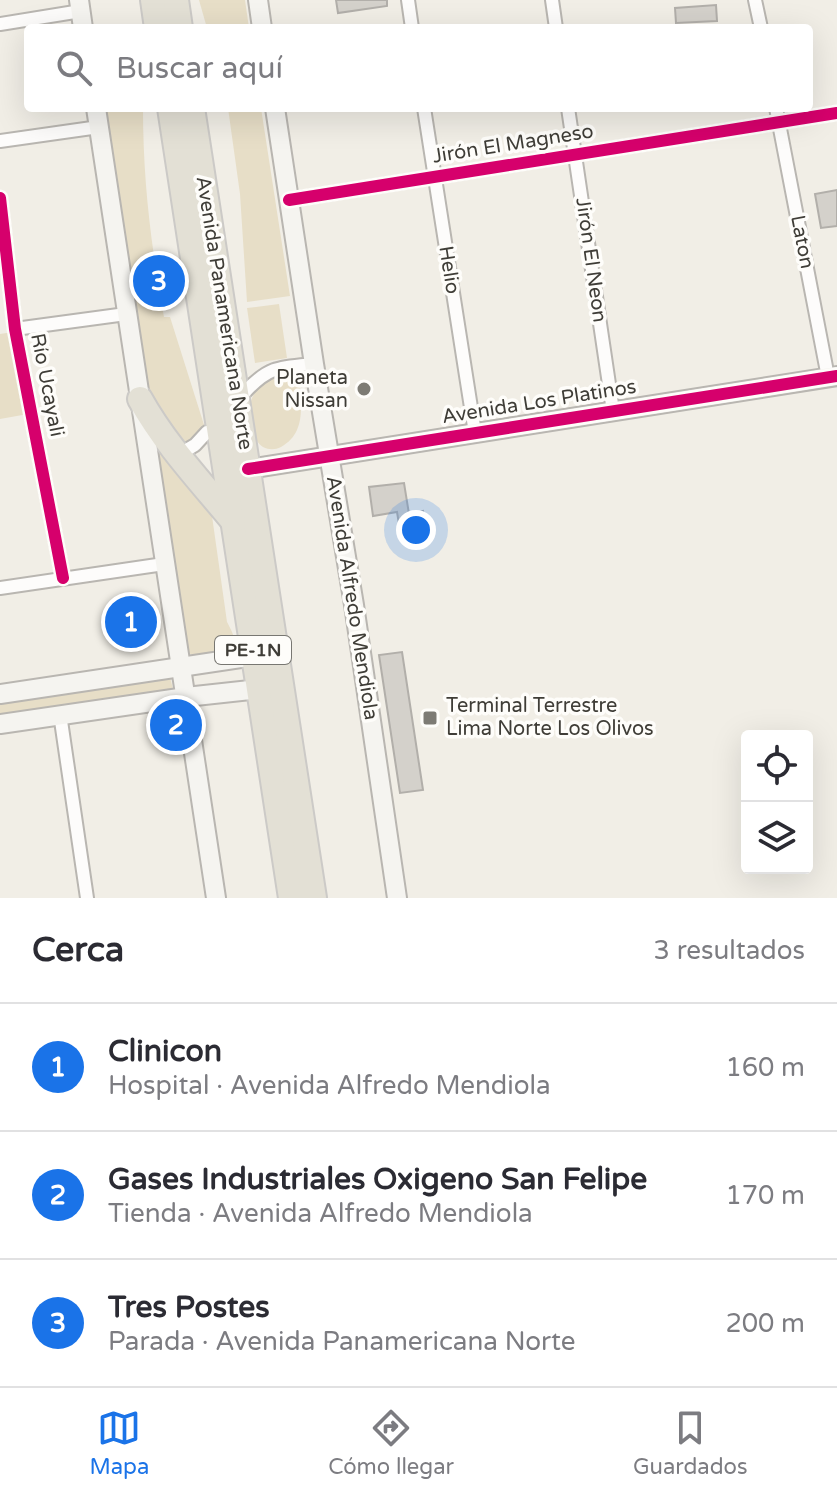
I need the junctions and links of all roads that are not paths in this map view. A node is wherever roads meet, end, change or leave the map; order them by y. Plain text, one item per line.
1 (153, 0) edge
2 (176, 0) edge
3 (258, 0) edge
4 (408, 0) edge
5 (552, 0) edge
6 (755, 0) edge
7 (81, 13) edge
8 (0, 24) edge
9 (156, 24) edge
10 (179, 24) edge
11 (261, 24) edge
12 (411, 24) edge
13 (555, 24) edge
14 (760, 24) edge
15 (97, 112) edge
16 (171, 112) edge
17 (193, 112) edge
18 (276, 112) edge
19 (425, 112) edge
20 (569, 112) edge
21 (777, 112) edge
22 (837, 113) edge
23 (779, 122) junction
24 (99, 127) junction
25 (0, 141) edge
26 (575, 154) junction
27 (434, 177) junction
28 (0, 198) edge
29 (289, 200) junction
30 (126, 314) junction
31 (15, 329) junction
32 (314, 364) junction
33 (832, 376) edge
34 (245, 392) dead end
35 (140, 399) junction
36 (613, 411) junction
37 (207, 432) dead end
38 (475, 433) junction
39 (178, 455) junction
40 (331, 456) junction
41 (248, 469) junction
42 (233, 521) junction
43 (164, 564) junction
44 (63, 578) junction
45 (0, 588) edge
46 (254, 656) junction
47 (181, 667) junction
48 (259, 689) junction
49 (0, 694) edge
50 (186, 697) junction
51 (60, 714) junction
52 (0, 724) edge
53 (87, 898) edge
54 (216, 898) edge
55 (291, 898) edge
56 (314, 898) edge
57 (397, 898) edge

1 - 9 highway
2 - 10 highway
3 - 11 main road
4 - 12 street
5 - 13 street
6 - 14 street
7 - 8 street
15 - 24 main road
16 - 42 highway, Avenida Panamericana Norte / PE-1N
17 - 41 highway, Avenida Panamericana Norte / PE-1N
18 - 29 main road, Avenida Alfredo Mendiola
19 - 27 street, Helio
20 - 26 street, Jirón El Neon
21 - 23 street, Laton
22 - 23 street, Jirón El Magneso
23 - 26 street, Jirón El Magneso
23 - 33 street, Laton
24 - 25 street
24 - 30 main road
26 - 27 street, Jirón El Magneso
26 - 36 street, Jirón El Neon
27 - 29 street, Jirón El Magneso
27 - 38 street, Helio
28 - 31 street, Río Ucayali
29 - 32 main road, Avenida Alfredo Mendiola
30 - 31 street
30 - 35 main road
31 - 44 street, Río Ucayali
32 - 34 street
32 - 40 main road, Avenida Alfredo Mendiola
33 - 36 main road, Avenida Los Platinos
35 - 39 highway
35 - 43 main road
36 - 38 main road, Avenida Los Platinos
37 - 39 street
38 - 40 main road, Avenida Los Platinos
39 - 42 highway
40 - 41 main road, Avenida Los Platinos
40 - 57 main road, Avenida Alfredo Mendiola
41 - 56 highway, Avenida Panamericana Norte / PE-1N
42 - 46 highway, Avenida Panamericana Norte / PE-1N
43 - 44 street
43 - 47 main road
44 - 45 street
46 - 47 main road
46 - 48 highway, Avenida Panamericana Norte / PE-1N
47 - 49 main road
47 - 50 main road
48 - 50 main road
48 - 55 highway, Avenida Panamericana Norte / PE-1N
50 - 51 main road
50 - 54 main road
51 - 52 main road
51 - 53 street

